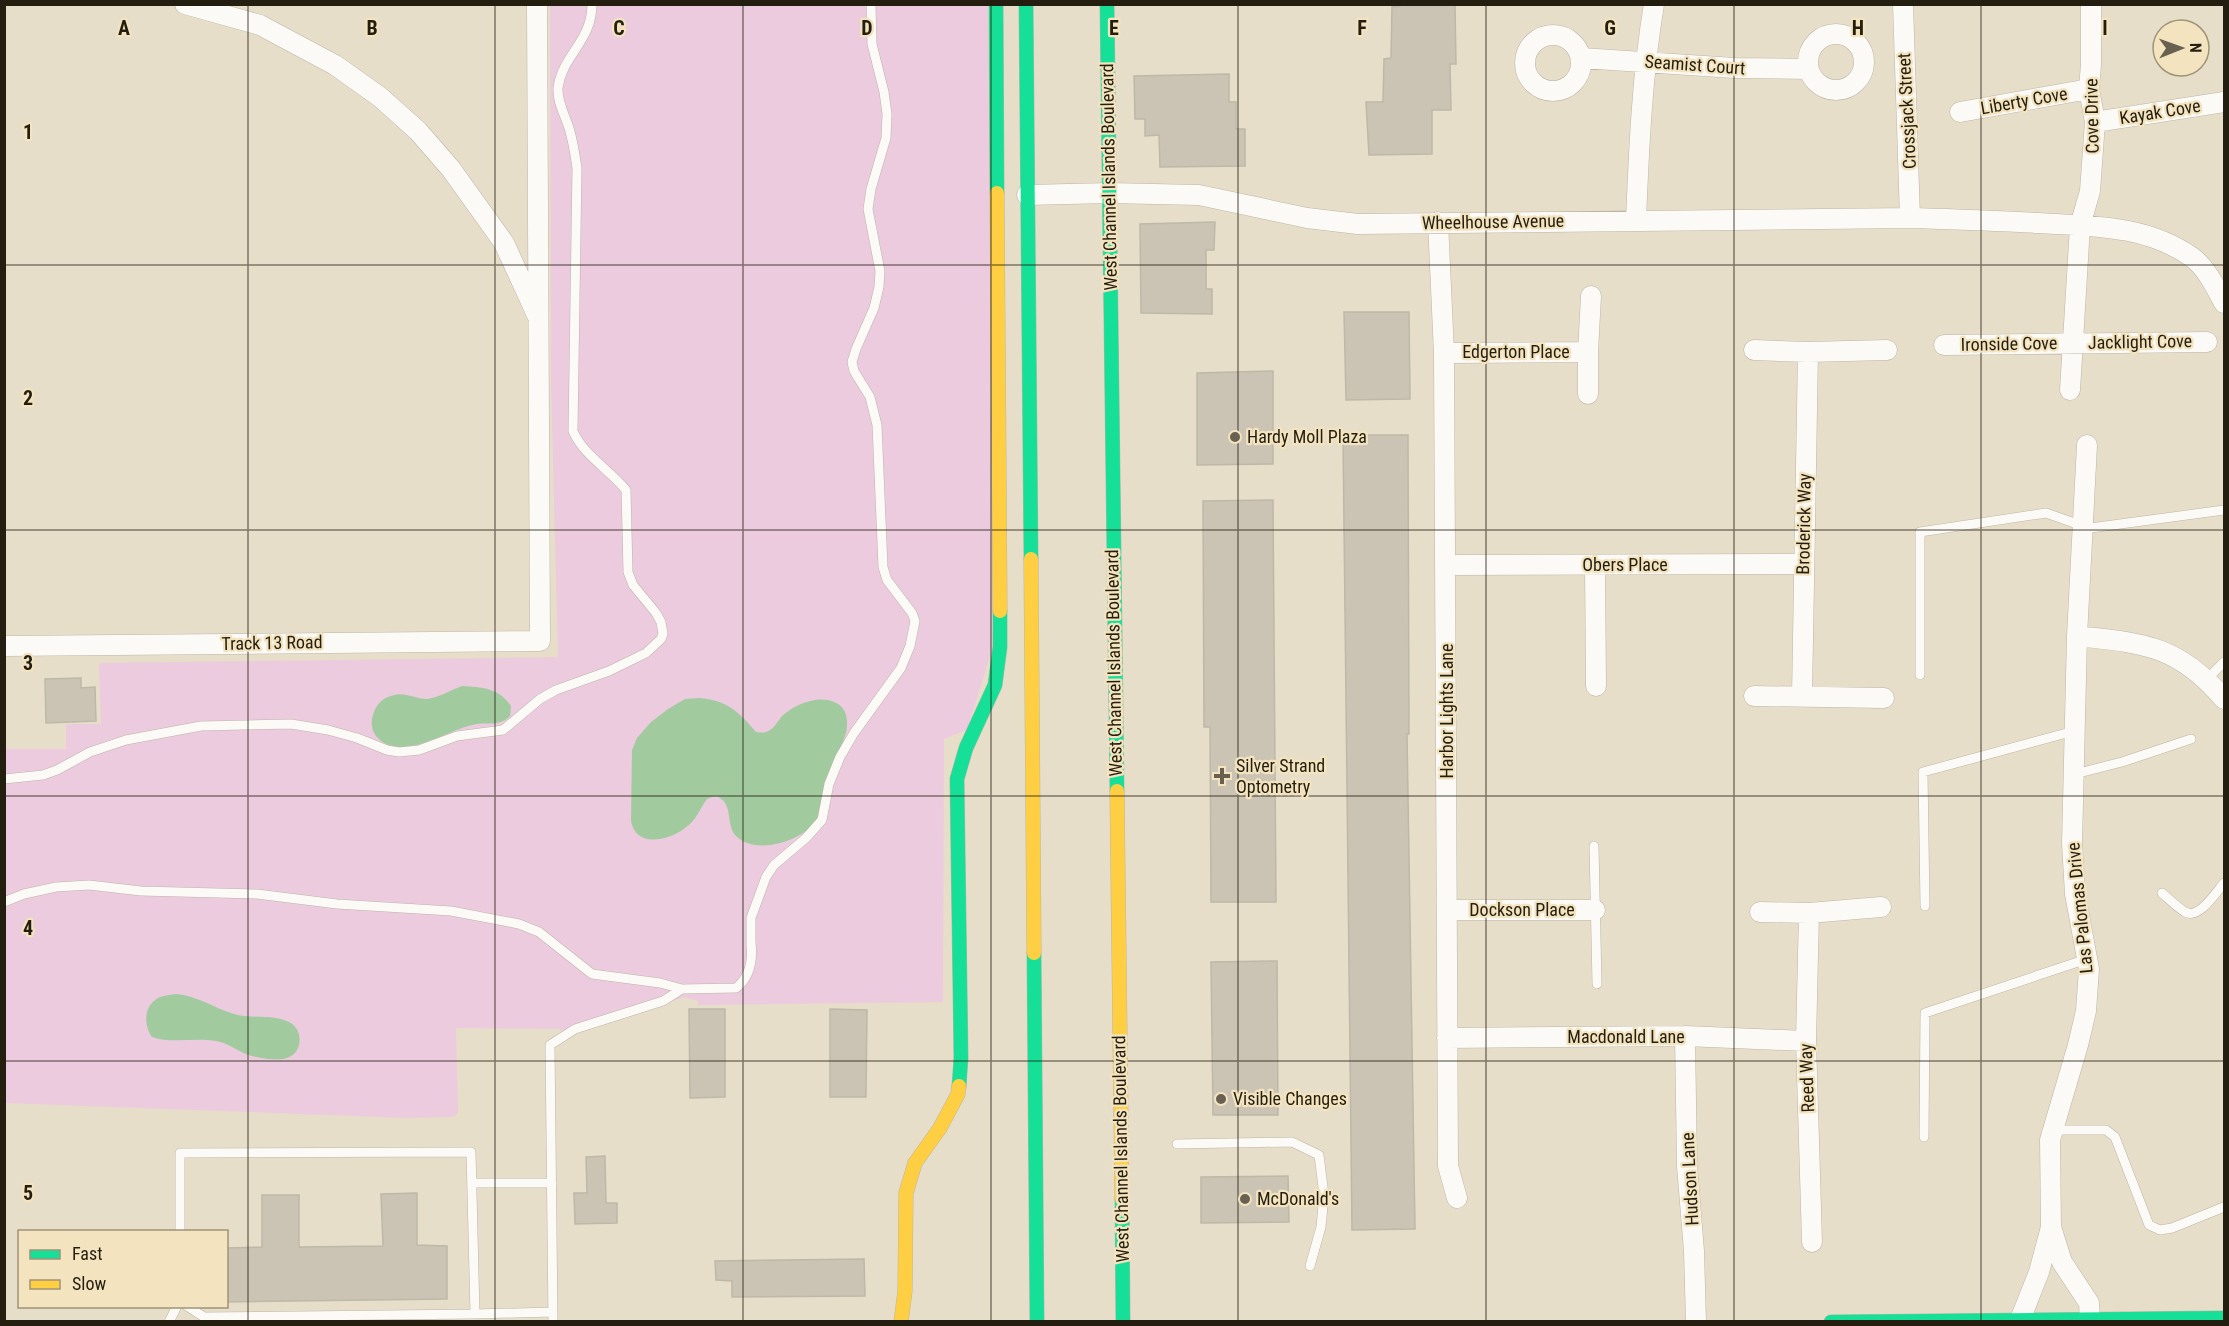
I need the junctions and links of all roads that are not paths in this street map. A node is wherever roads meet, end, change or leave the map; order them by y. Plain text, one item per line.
1 (185, 4) edge
2 (537, 4) edge
3 (592, 4) edge
4 (871, 4) edge
5 (996, 4) edge
6 (1026, 4) edge
7 (1107, 4) edge
8 (1654, 4) edge
9 (1903, 4) edge
10 (2091, 4) edge
11 (1581, 58) dead end
12 (1646, 61) junction
13 (1809, 69) dead end
14 (2089, 89) junction
15 (2224, 102) edge
16 (1960, 112) dead end
17 (2095, 122) junction
18 (1108, 193) junction
19 (1027, 195) junction
20 (1910, 218) junction
21 (1636, 220) junction
22 (1438, 222) junction
23 (2080, 226) junction
24 (1591, 296) dead end
25 (2224, 303) edge
26 (540, 320) junction
27 (2207, 342) dead end
28 (2073, 343) junction
29 (1944, 345) dead end
30 (1754, 350) dead end
31 (1887, 350) dead end
32 (1588, 352) junction
33 (1808, 352) junction
34 (1444, 353) junction
35 (2070, 390) dead end
36 (1588, 394) dead end
37 (2087, 445) dead end
38 (2224, 510) edge
39 (2083, 528) junction
40 (1804, 564) junction
41 (1446, 565) junction
42 (1595, 565) junction
43 (2077, 636) junction
44 (4, 646) edge
45 (2224, 662) edge
46 (1920, 675) dead end
47 (2207, 679) junction
48 (1596, 686) dead end
49 (1754, 696) dead end
50 (1802, 696) junction
51 (1884, 698) dead end
52 (2224, 699) edge
53 (2074, 731) junction
54 (2191, 739) dead end
55 (2075, 774) junction
56 (4, 779) edge
57 (1594, 846) dead end
58 (2224, 883) edge
59 (2162, 893) dead end
60 (4, 902) edge
61 (1925, 906) dead end
62 (1881, 907) dead end
63 (1448, 910) junction
64 (1595, 910) junction
65 (1760, 912) dead end
66 (1809, 914) junction
67 (2087, 959) junction
68 (1597, 984) dead end
69 (682, 989) junction
70 (1685, 1036) junction
71 (1447, 1038) junction
72 (1806, 1041) junction
73 (2052, 1130) junction
74 (1924, 1137) dead end
75 (1177, 1144) dead end
76 (472, 1182) junction
77 (552, 1183) junction
78 (1457, 1198) dead end
79 (2224, 1208) edge
80 (2051, 1227) junction
81 (180, 1230) edge
82 (1812, 1242) dead end
83 (1310, 1266) dead end
84 (176, 1308) edge
85 (190, 1308) edge
86 (475, 1314) junction
87 (515, 1317) edge
88 (553, 1317) edge
89 (2224, 1318) edge
90 (2020, 1320) edge
91 (2090, 1320) edge
92 (169, 1322) edge
93 (901, 1322) edge
94 (1037, 1322) edge
95 (1123, 1322) edge
96 (1696, 1322) edge
97 (1830, 1322) edge

1 - 26 street
2 - 26 street
3 - 56 lane
4 - 69 lane
5 - 93 main road
6 - 19 main road
7 - 18 main road, West Channel Islands Boulevard
8 - 12 street
9 - 20 street, Crossjack Street
10 - 14 street, Cove Drive
11 - 12 street, Seamist Court
12 - 13 street, Seamist Court
12 - 21 street
14 - 16 street, Liberty Cove
14 - 17 street, Cove Drive
15 - 17 street, Kayak Cove
17 - 23 street, Cove Drive
18 - 19 street, Wheelhouse Avenue
18 - 22 street, Wheelhouse Avenue
18 - 95 main road, West Channel Islands Boulevard
19 - 94 main road
20 - 21 street, Wheelhouse Avenue
20 - 23 street, Wheelhouse Avenue
21 - 22 street, Wheelhouse Avenue
22 - 34 street, Harbor Lights Lane
23 - 25 street
23 - 28 street, Cove Drive
24 - 32 street, Edgerton Place
26 - 44 street, Track 13 Road
27 - 28 street, Jacklight Cove
28 - 29 street, Ironside Cove
28 - 35 street, Cove Drive
30 - 33 street
31 - 33 street
32 - 34 street, Edgerton Place
32 - 36 street, Edgerton Place
33 - 40 street, Broderick Way
34 - 41 street, Harbor Lights Lane
37 - 39 street, Las Palomas Drive
38 - 39 lane
39 - 43 street, Las Palomas Drive
39 - 46 lane
40 - 42 street, Obers Place
40 - 50 street, Broderick Way
41 - 42 street, Obers Place
41 - 63 street, Harbor Lights Lane
42 - 48 street
43 - 47 street
43 - 53 street, Las Palomas Drive
45 - 47 lane
47 - 52 street
49 - 50 street
50 - 51 street
53 - 55 street, Las Palomas Drive
53 - 61 lane
54 - 55 lane
55 - 67 street, Las Palomas Drive
57 - 64 lane
58 - 59 lane
60 - 69 lane
62 - 66 street
63 - 64 street, Dockson Place
63 - 71 street, Harbor Lights Lane
64 - 68 lane
65 - 66 street
66 - 72 street, Reed Way
67 - 73 street, Las Palomas Drive
67 - 74 lane
69 - 77 lane
70 - 71 street, Macdonald Lane
70 - 72 street, Macdonald Lane
70 - 96 street, Hudson Lane
71 - 78 street, Harbor Lights Lane
72 - 82 street, Reed Way
73 - 79 lane
73 - 80 street, Las Palomas Drive
75 - 83 lane
76 - 77 lane
76 - 81 lane
76 - 86 lane
77 - 88 lane
80 - 90 street
80 - 91 street, Las Palomas Drive
84 - 92 lane
85 - 86 lane
86 - 87 lane
87 - 88 lane
89 - 91 main road
90 - 91 main road
90 - 97 main road

